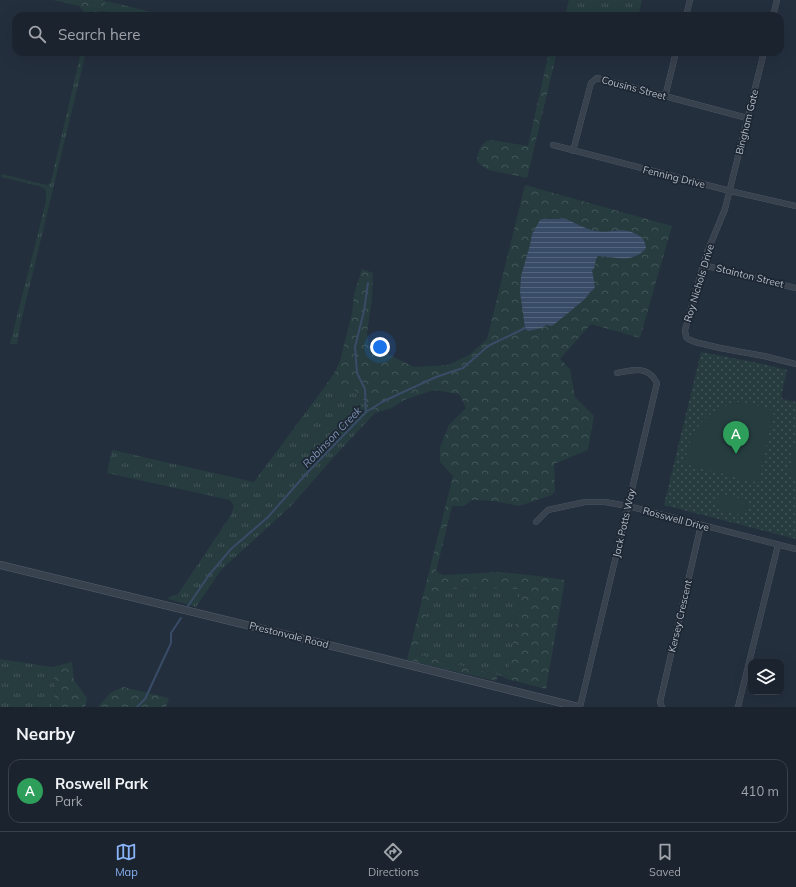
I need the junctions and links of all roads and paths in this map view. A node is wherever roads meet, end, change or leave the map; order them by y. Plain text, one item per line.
1 (690, 0) edge
2 (777, 0) edge
3 (687, 12) edge
4 (774, 12) edge
5 (675, 56) edge
6 (763, 56) edge
7 (665, 97) junction
8 (747, 118) junction
9 (553, 145) dead end
10 (573, 151) junction
11 (730, 191) junction
12 (796, 206) edge
13 (703, 264) junction
14 (796, 288) edge
15 (796, 364) edge
16 (617, 373) dead end
17 (628, 506) junction
18 (536, 522) dead end
19 (701, 525) junction
20 (778, 545) junction
21 (796, 549) edge
22 (0, 565) edge
23 (579, 707) edge
24 (662, 707) edge
25 (738, 707) edge

1 - 3 street
2 - 4 street
5 - 7 street
6 - 8 street, Bingham Gate
7 - 8 street, Cousins Street
7 - 10 street, Cousins Street
8 - 11 street, Bingham Gate
9 - 10 street, Fenning Drive
10 - 11 street, Fenning Drive
11 - 12 street, Fenning Drive
11 - 13 street, Roy Nichols Drive
13 - 14 street, Stainton Street
13 - 15 street, Roy Nichols Drive
16 - 17 street, Jack Potts Way
17 - 18 street, Rosswell Drive
17 - 19 street, Rosswell Drive
17 - 23 street, Jack Potts Way
19 - 20 street, Rosswell Drive
19 - 24 street, Kersey Crescent
20 - 21 street, Rosswell Drive
20 - 25 street
22 - 23 street, Prestonvale Road

